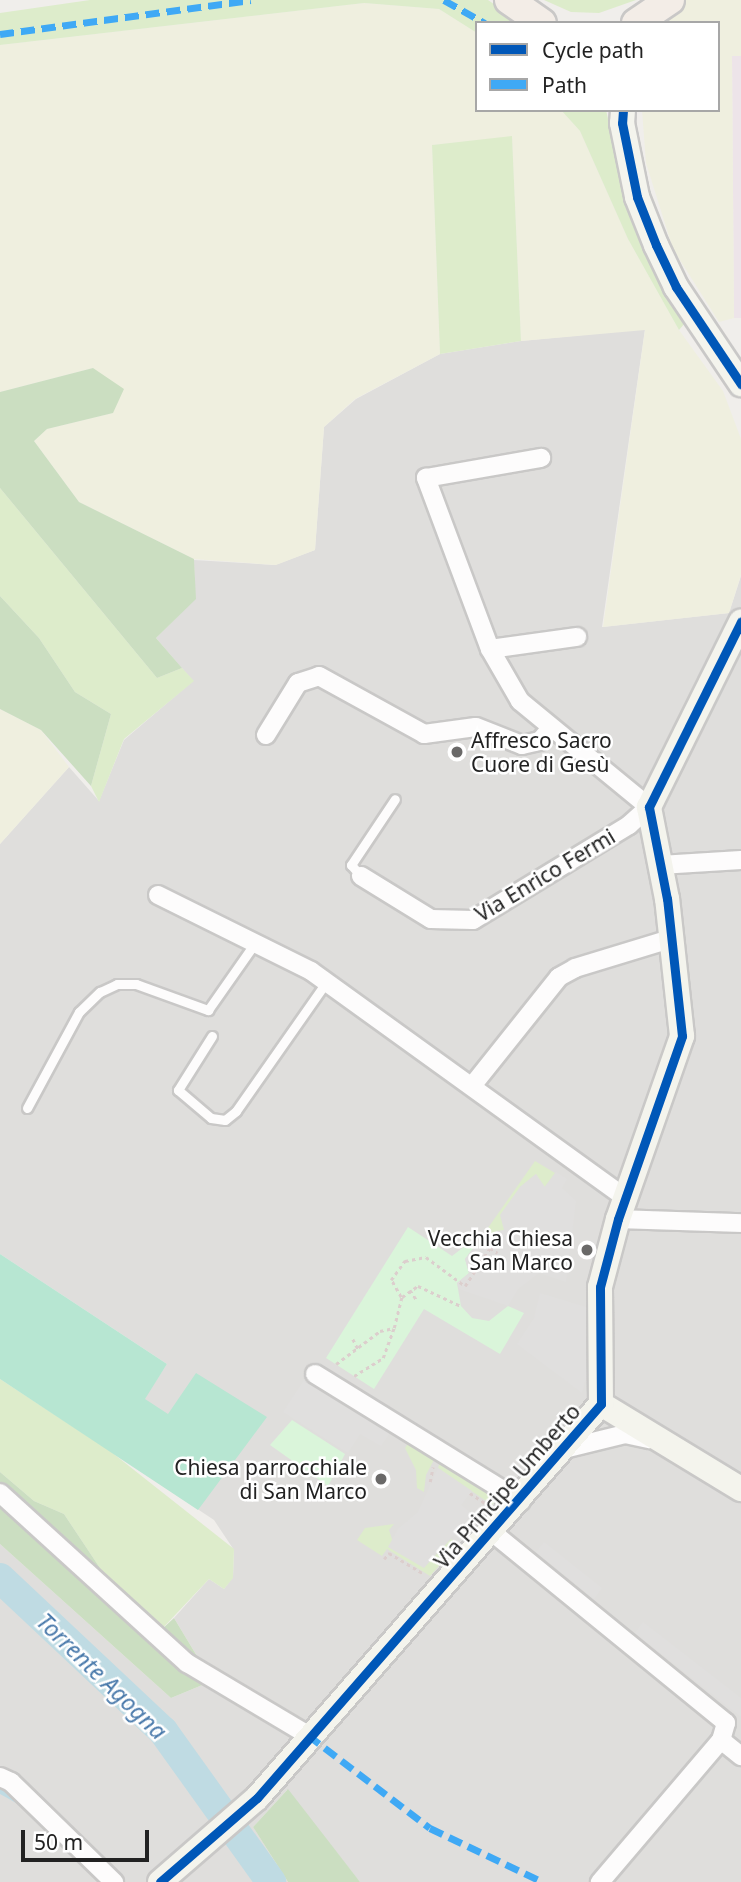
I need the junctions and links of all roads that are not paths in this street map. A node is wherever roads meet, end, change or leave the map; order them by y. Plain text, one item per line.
1 (620, 115) edge
2 (741, 384) edge
3 (541, 458) dead end
4 (739, 629) edge
5 (578, 637) dead end
6 (491, 649) junction
7 (551, 727) junction
8 (266, 735) dead end
9 (395, 799) dead end
10 (649, 807) junction
11 (741, 860) edge
12 (660, 865) junction
13 (361, 876) joint
14 (158, 895) dead end
15 (673, 938) junction
16 (255, 942) junction
17 (327, 981) junction
18 (212, 1036) dead end
19 (472, 1086) junction
20 (27, 1108) dead end
21 (622, 1208) junction
22 (741, 1223) edge
23 (315, 1374) dead end
24 (601, 1404) junction
25 (657, 1441) junction
26 (564, 1449) junction
27 (741, 1489) edge
28 (0, 1493) edge
29 (521, 1501) junction
30 (493, 1520) junction
31 (308, 1735) junction
32 (721, 1740) junction
33 (741, 1756) edge
34 (0, 1777) edge
35 (114, 1882) edge
36 (160, 1882) edge
37 (600, 1882) edge

1 - 2 street
3 - 6 street
4 - 10 street
5 - 6 street
6 - 7 street
7 - 8 street
7 - 10 street
9 - 13 lane
10 - 12 street, Via Principe Umberto
10 - 13 street, Via Enrico Fermi
11 - 12 street
12 - 15 street, Via Principe Umberto
14 - 16 street
15 - 19 street
15 - 21 street, Via Principe Umberto
16 - 17 street
16 - 20 lane
17 - 18 lane
17 - 19 street
19 - 21 street
21 - 22 street
21 - 24 street, Via Principe Umberto
23 - 29 street
24 - 25 street
24 - 26 street, Via Principe Umberto
25 - 26 street
25 - 27 street
26 - 29 street, Via Principe Umberto
28 - 31 street
29 - 30 street, Via Principe Umberto
30 - 31 street, Via Principe Umberto
30 - 32 street
31 - 36 street, Via Principe Umberto
32 - 33 street
32 - 37 street
34 - 35 street

